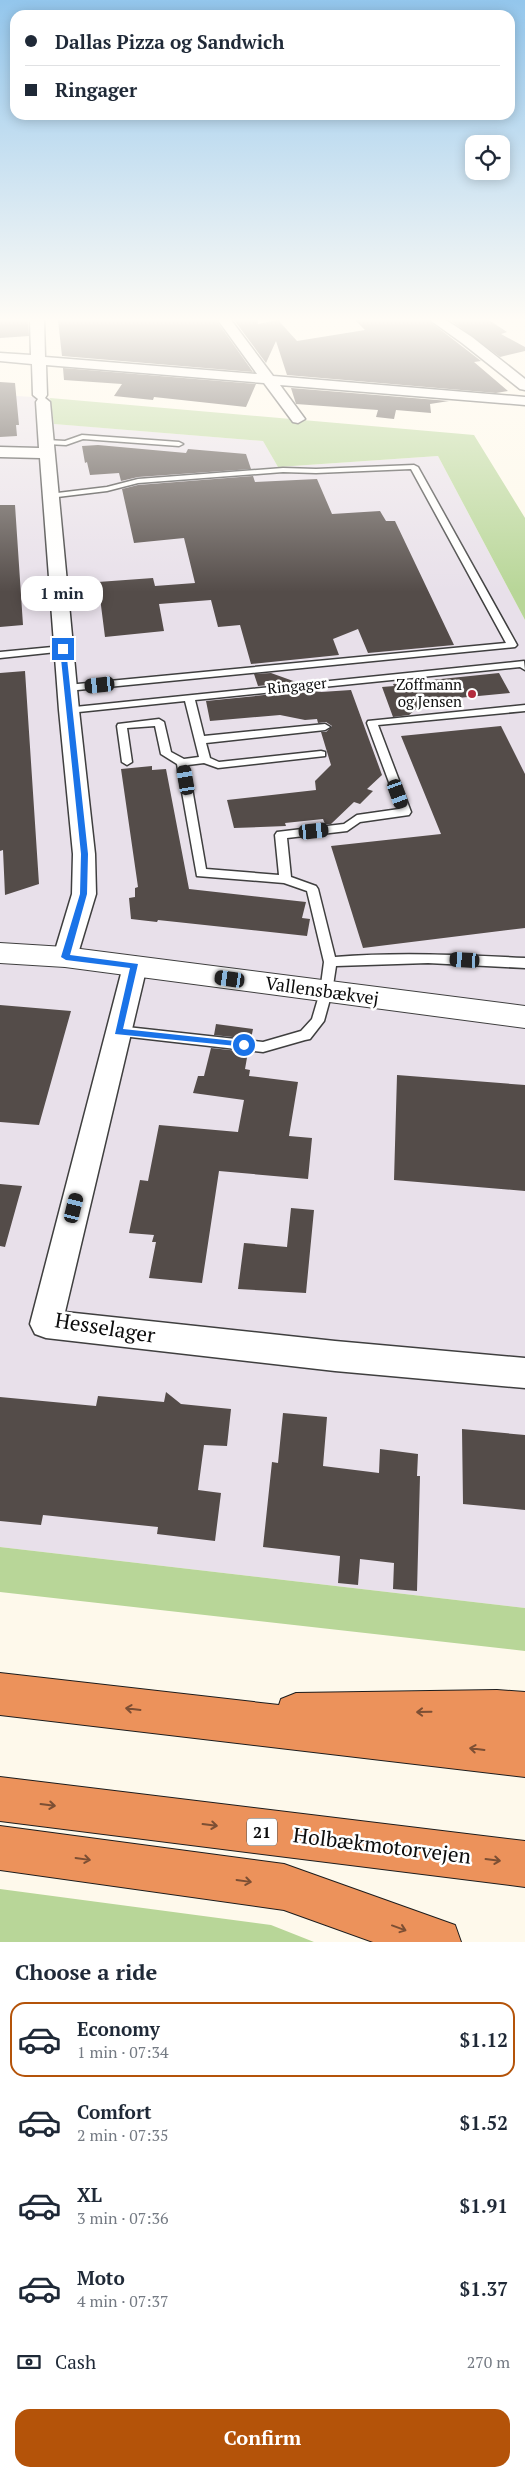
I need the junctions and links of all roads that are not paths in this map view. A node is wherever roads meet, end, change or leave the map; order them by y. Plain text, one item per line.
1 (42, 411) edge
2 (292, 411) edge
3 (298, 418) dead end
4 (179, 444) dead end
5 (46, 448) junction
6 (0, 452) edge
7 (50, 496) junction
8 (63, 649) junction
9 (0, 655) edge
10 (525, 666) edge
11 (67, 688) junction
12 (189, 697) junction
13 (525, 708) edge
14 (69, 710) junction
15 (325, 727) dead end
16 (200, 740) junction
17 (321, 754) dead end
18 (205, 760) junction
19 (127, 762) dead end
20 (182, 762) junction
21 (285, 879) junction
22 (0, 953) edge
23 (66, 957) junction
24 (330, 962) junction
25 (525, 963) edge
26 (135, 966) junction
27 (326, 992) junction
28 (525, 1017) edge
29 (118, 1031) junction
30 (525, 1373) edge
31 (0, 1694) edge
32 (525, 1713) edge
33 (182, 1715) junction
34 (525, 1754) edge
35 (0, 1799) edge
36 (0, 1848) edge
37 (525, 1864) edge
38 (438, 1942) edge

1 - 5 street
2 - 3 street
4 - 5 lane
5 - 6 street
5 - 7 street
7 - 8 street
7 - 11 lane
8 - 9 lane
8 - 11 street
10 - 12 lane, Ringager
11 - 14 street
12 - 14 lane, Ringager
12 - 16 lane
13 - 21 lane
14 - 23 street
15 - 16 lane
16 - 18 lane
17 - 18 lane
18 - 20 lane
19 - 20 lane
20 - 21 lane
21 - 24 lane
22 - 23 street, Vallensbækvej
23 - 26 street, Vallensbækvej
24 - 25 lane
24 - 27 lane
26 - 27 street, Vallensbækvej
26 - 29 street, Hesselager
27 - 28 street, Vallensbækvej
27 - 29 lane
29 - 30 street, Hesselager
33 -> 31 highway
32 -> 33 highway
34 -> 33 highway
35 -> 37 highway, Holbækmotorvejen / 21
36 -> 38 highway

